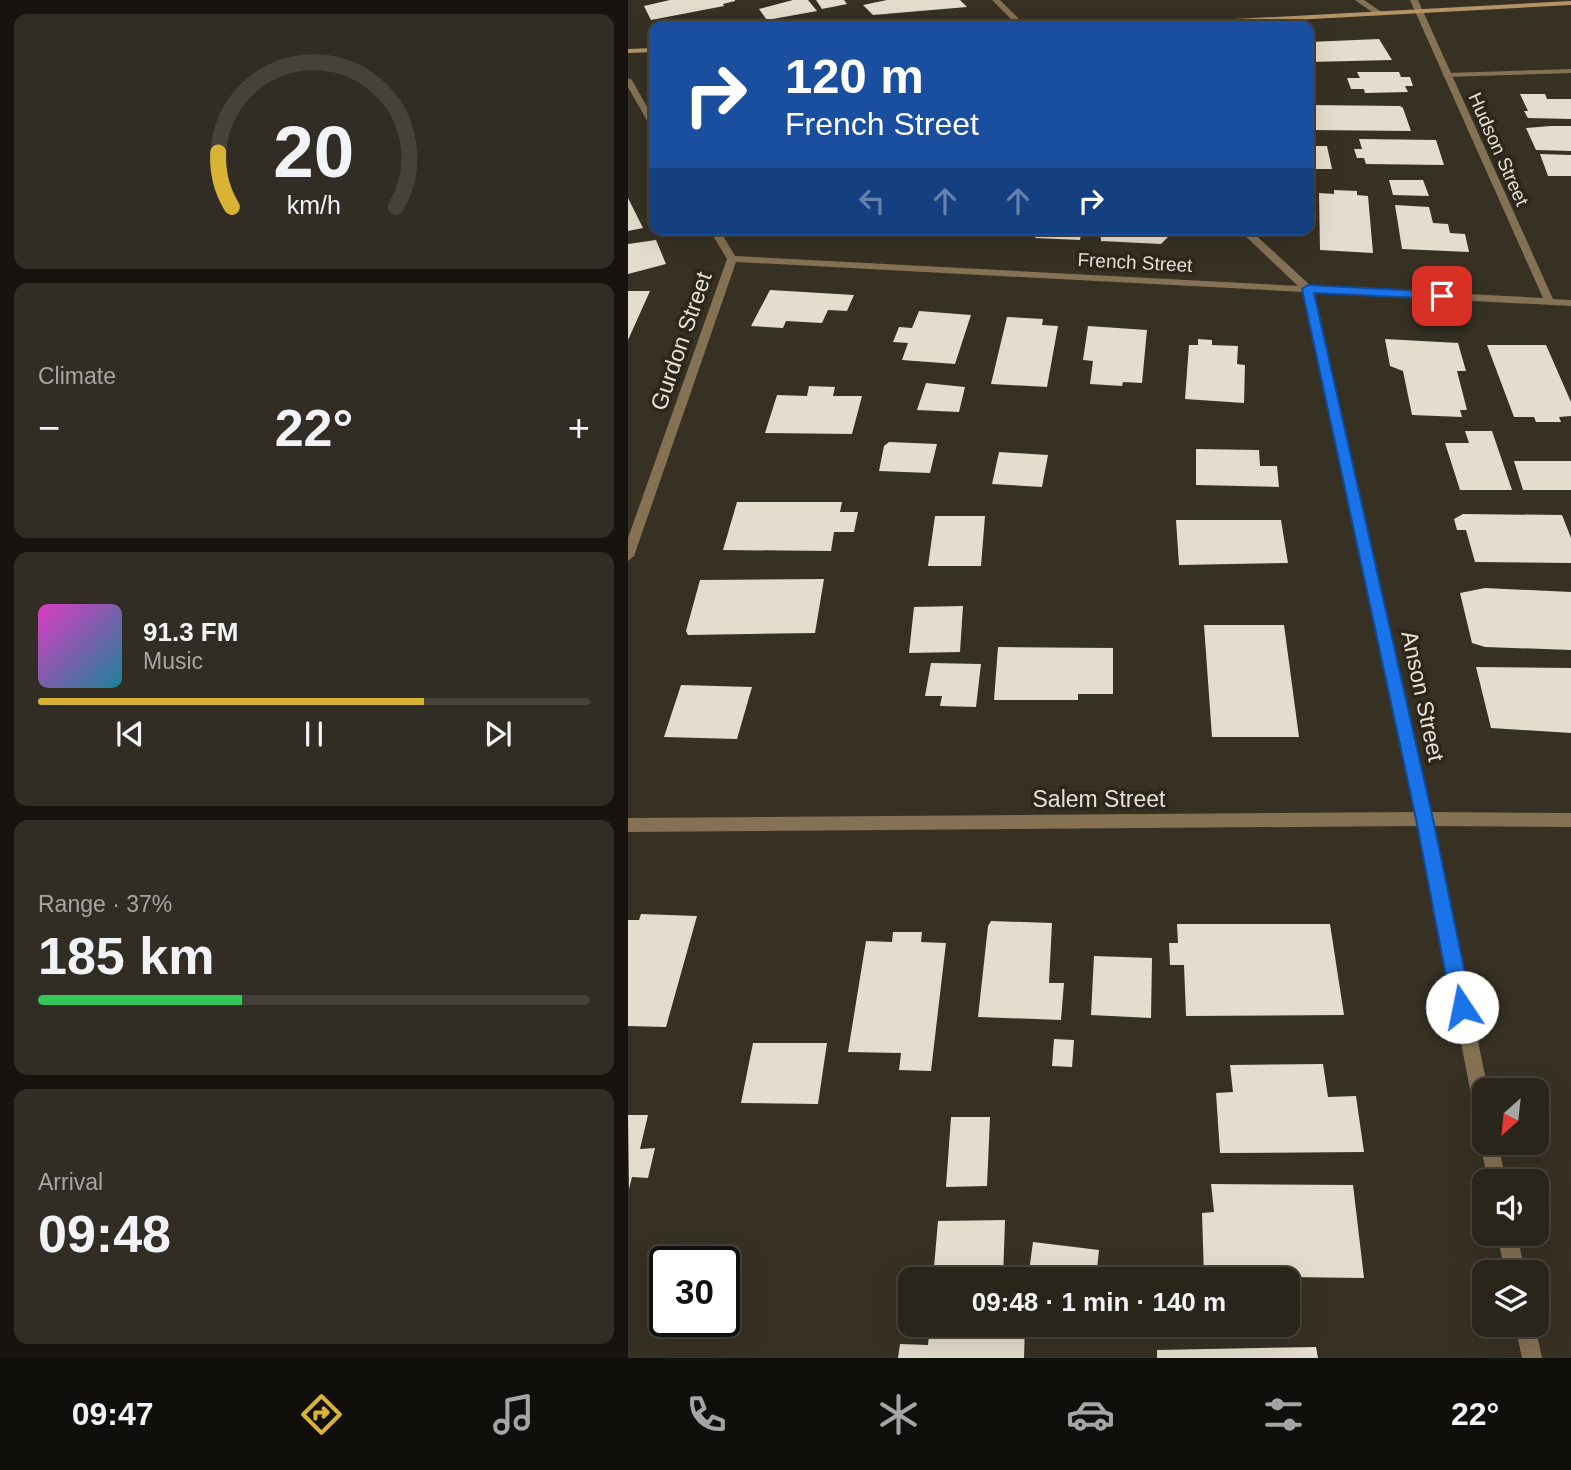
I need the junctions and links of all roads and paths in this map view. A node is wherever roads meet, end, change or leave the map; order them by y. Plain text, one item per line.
1 (996, 0) edge
2 (1359, 0) edge
3 (1414, 0) edge
4 (1571, 3) edge
5 (1419, 11) junction
6 (1379, 13) junction
7 (1017, 21) edge
8 (1233, 21) edge
9 (649, 50) edge
10 (628, 51) edge
11 (1571, 71) edge
12 (1446, 75) junction
13 (628, 80) edge
14 (649, 117) edge
15 (717, 235) edge
16 (1250, 235) edge
17 (732, 260) junction
18 (1308, 289) junction
19 (1549, 302) junction
20 (1571, 303) edge
21 (628, 556) edge
22 (1425, 819) junction
23 (1571, 820) edge
24 (628, 825) edge
25 (1477, 1078) edge
26 (1528, 1337) edge
27 (1532, 1358) edge

1 - 7 street
2 - 6 street
3 - 5 street, Hudson Street
4 - 5 main road
5 - 6 main road
5 - 12 street, Hudson Street
6 - 8 main road
9 - 10 main road
11 - 12 street
12 - 19 street, Hudson Street
13 - 14 street
15 - 17 street
16 - 18 street
17 - 18 street, French Street
17 - 21 street, Gurdon Street
18 - 19 street, French Street
18 - 22 street, Anson Street
19 - 20 street, French Street
22 - 23 street, Salem Street
22 - 24 street, Salem Street
22 - 25 street, Anson Street
26 - 27 street

